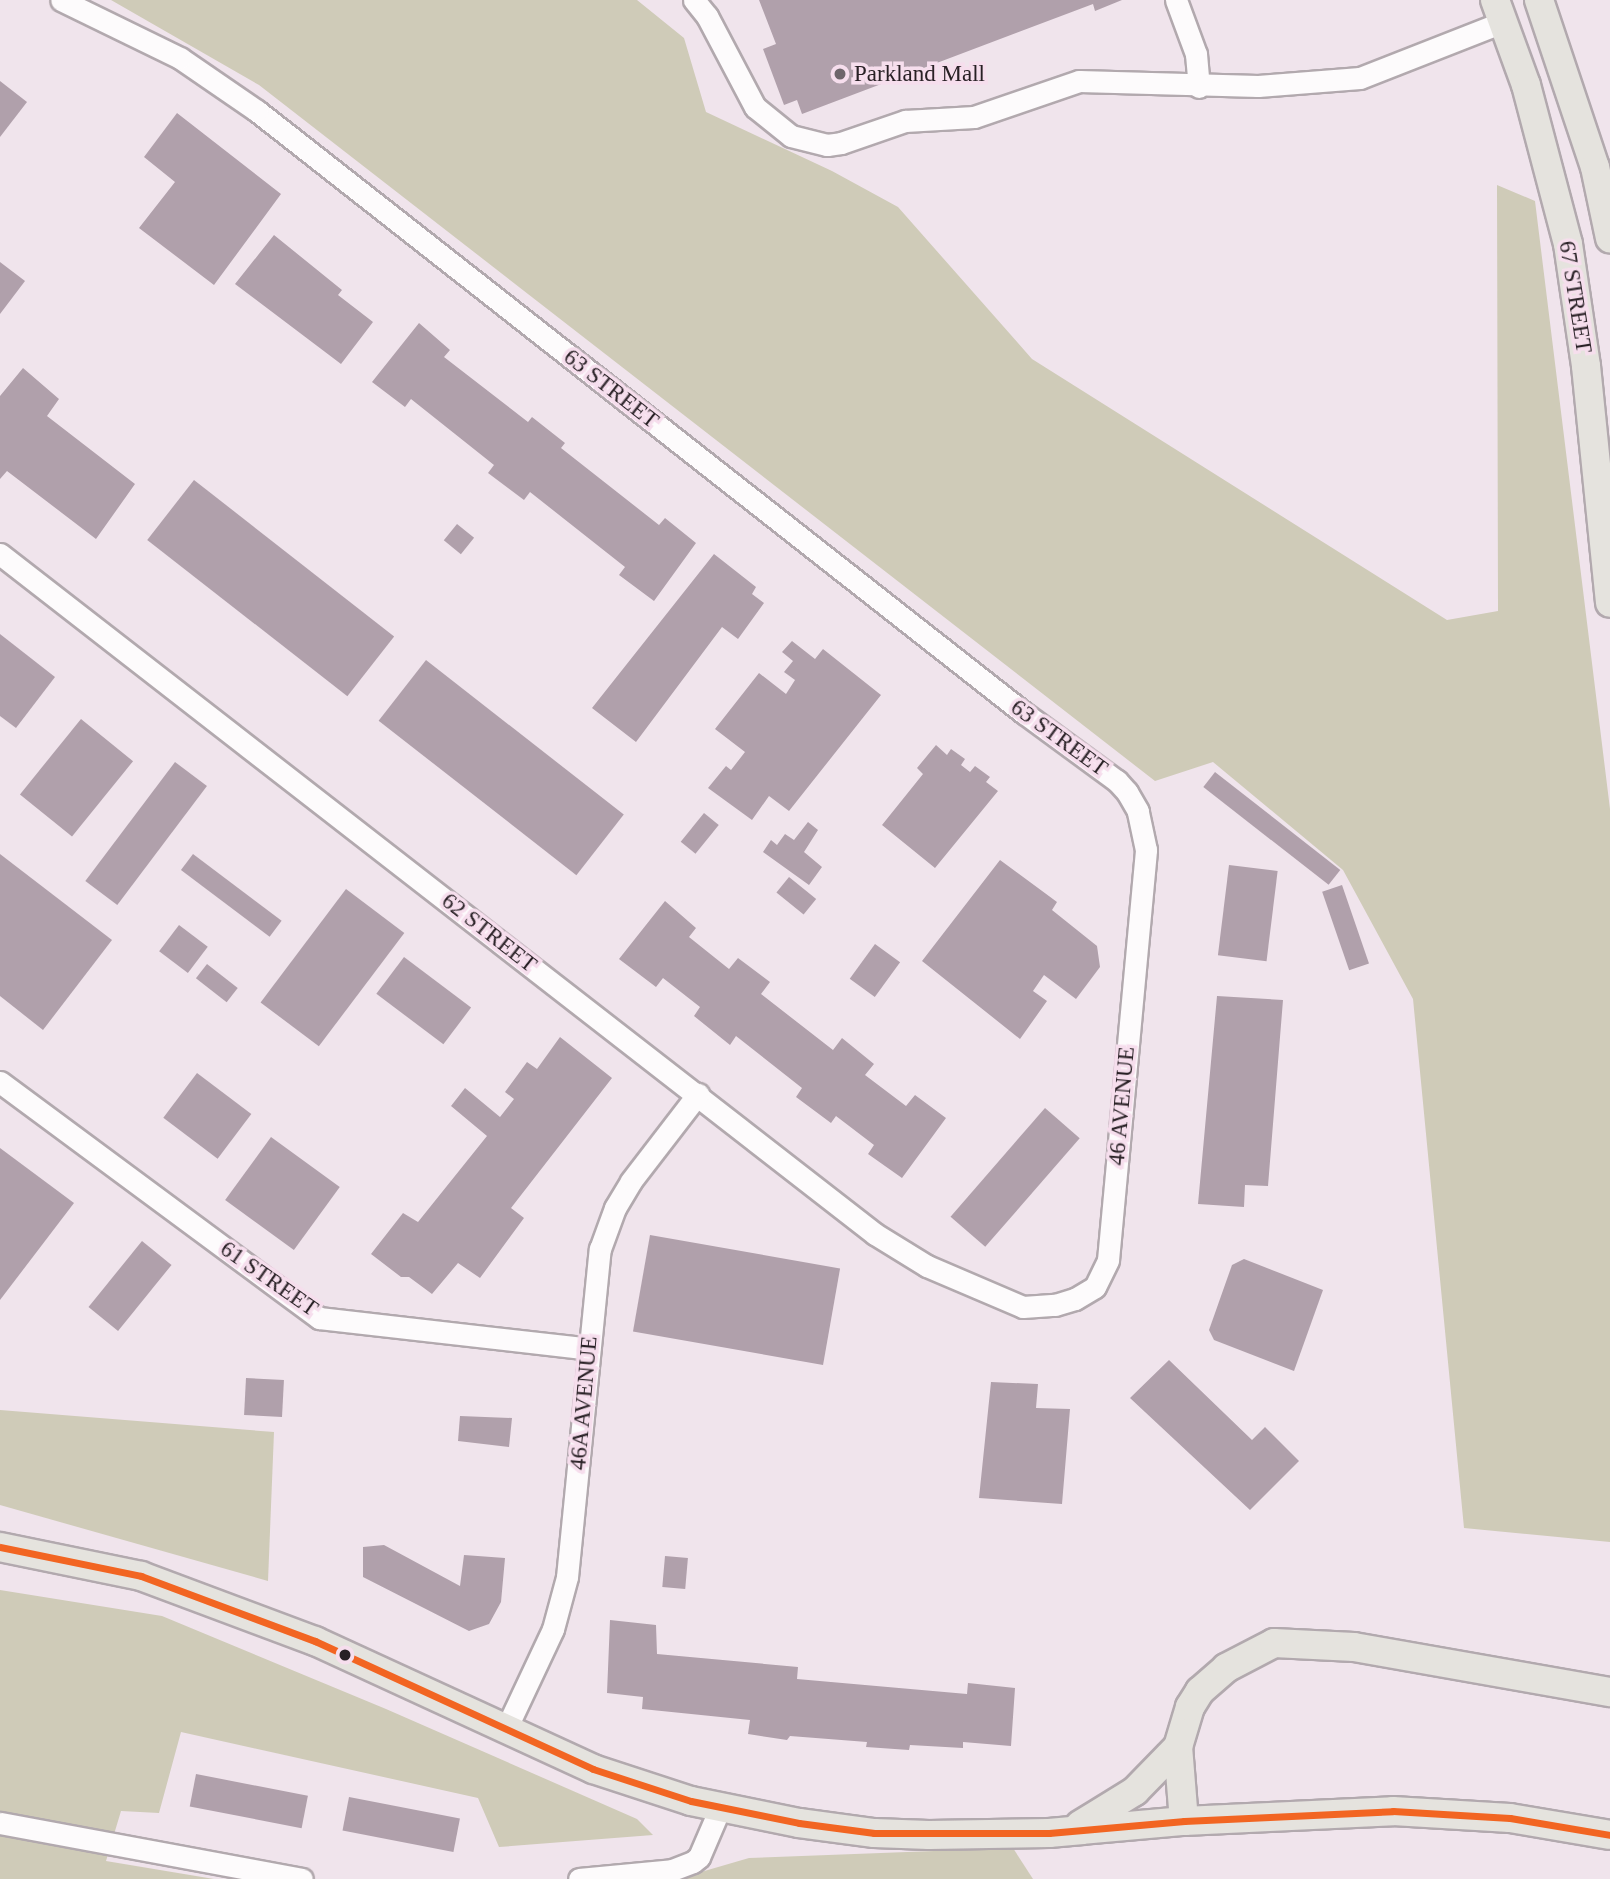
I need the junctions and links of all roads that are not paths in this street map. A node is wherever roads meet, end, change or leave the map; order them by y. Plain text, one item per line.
1 (61, 0) edge
2 (694, 0) edge
3 (1176, 0) edge
4 (1539, 0) edge
5 (1499, 11) edge
6 (1199, 86) junction
7 (1610, 238) edge
8 (0, 554) edge
9 (1610, 603) edge
10 (1139, 811) joint
11 (0, 1082) edge
12 (698, 1094) junction
13 (989, 1294) joint
14 (589, 1349) junction
15 (0, 1547) edge
16 (1610, 1692) edge
17 (506, 1729) junction
18 (1178, 1747) junction
19 (720, 1808) junction
20 (1184, 1821) junction
21 (0, 1823) edge
22 (1070, 1831) junction
23 (1610, 1835) edge
24 (302, 1879) edge
25 (579, 1879) edge

1 - 10 street, 63 STREET
2 - 6 street
3 - 6 street
4 - 7 main road, 67 STREET
5 - 6 street
5 - 9 main road, 67 STREET
8 - 12 street, 62 STREET
10 - 13 street, 46 AVENUE
11 - 14 street, 61 STREET
12 - 13 street, 62 STREET
12 - 14 street, 46A AVENUE
14 - 17 street, 46A AVENUE
15 - 17 main road
16 - 18 main road
17 - 19 main road
18 - 20 main road
18 - 22 main road
19 - 22 main road
19 - 25 street
20 - 22 main road
20 - 23 main road
21 - 24 street

